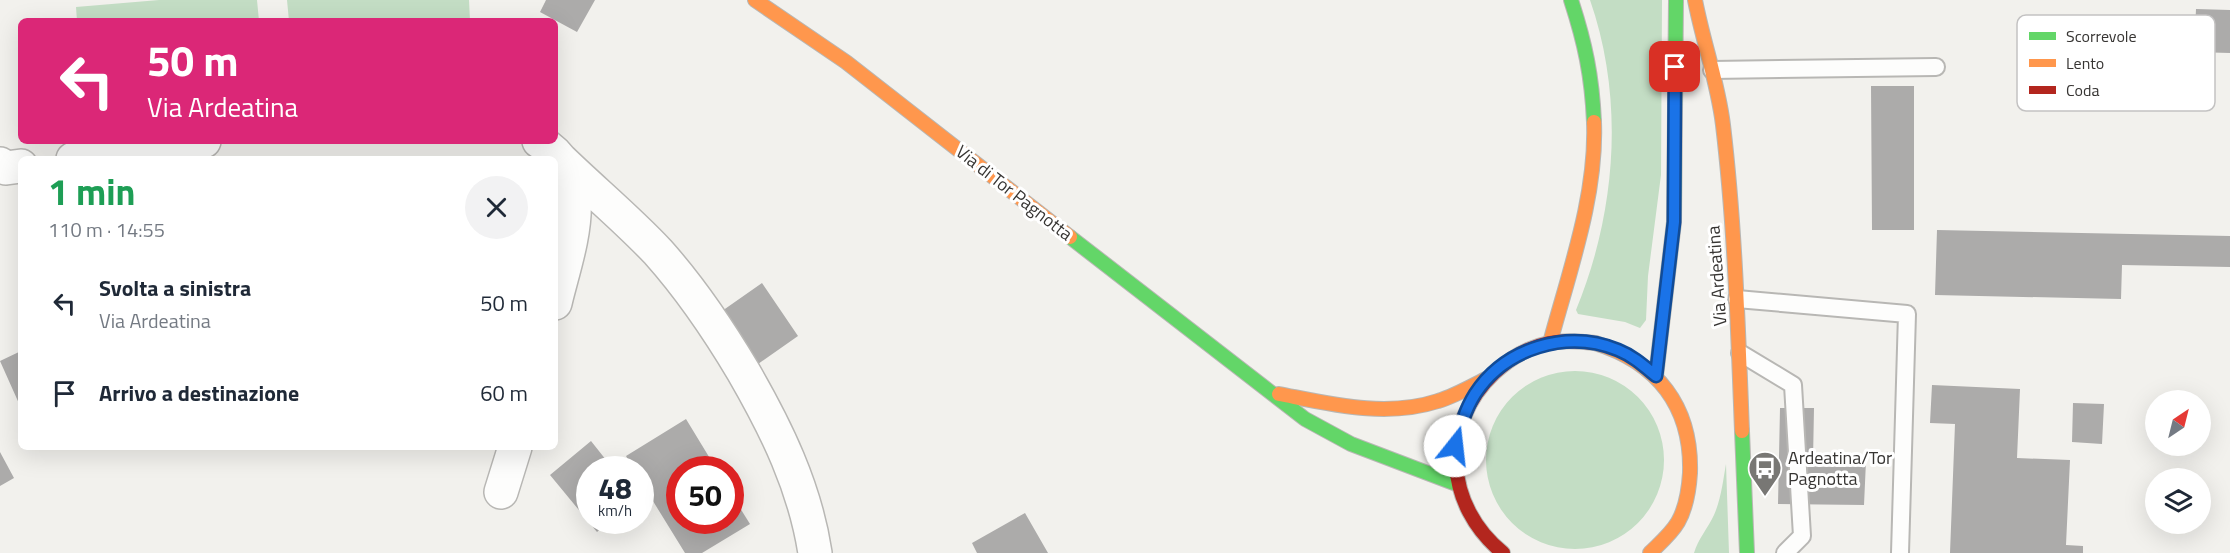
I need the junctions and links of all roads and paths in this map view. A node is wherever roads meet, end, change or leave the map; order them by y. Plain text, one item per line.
1 (754, 0) edge
2 (1571, 0) edge
3 (1676, 0) edge
4 (1695, 0) edge
5 (1936, 67) dead end
6 (1713, 70) junction
7 (182, 144) edge
8 (95, 156) edge
9 (558, 159) edge
10 (558, 161) edge
11 (0, 164) edge
12 (18, 166) edge
13 (558, 290) edge
14 (1737, 298) junction
15 (1550, 343) junction
16 (1740, 353) junction
17 (1656, 376) junction
18 (1488, 378) junction
19 (1269, 392) junction
20 (514, 450) edge
21 (1459, 485) junction
22 (501, 492) dead end
23 (1680, 519) junction
24 (1681, 541) dead end
25 (815, 553) edge
26 (1503, 553) edge
27 (1650, 553) edge
28 (1747, 553) edge
29 (1785, 553) edge
30 (1900, 553) edge

1 - 19 main road, Via di Tor Pagnotta
2 - 15 main road
3 - 17 main road
4 - 6 main road, Via Ardeatina
5 - 6 lane
6 - 14 main road, Via Ardeatina
7 - 8 street
9 - 25 street
10 - 13 street
11 - 12 street
14 - 16 main road, Via Ardeatina
14 - 30 lane
15 - 17 main road
15 - 18 main road
16 - 28 main road, Via Ardeatina
16 - 29 lane
17 - 23 main road
18 - 19 main road
18 - 21 main road
19 - 21 main road, Via di Tor Pagnotta
20 - 22 street
21 - 26 main road
23 - 24 main road
23 - 27 main road

